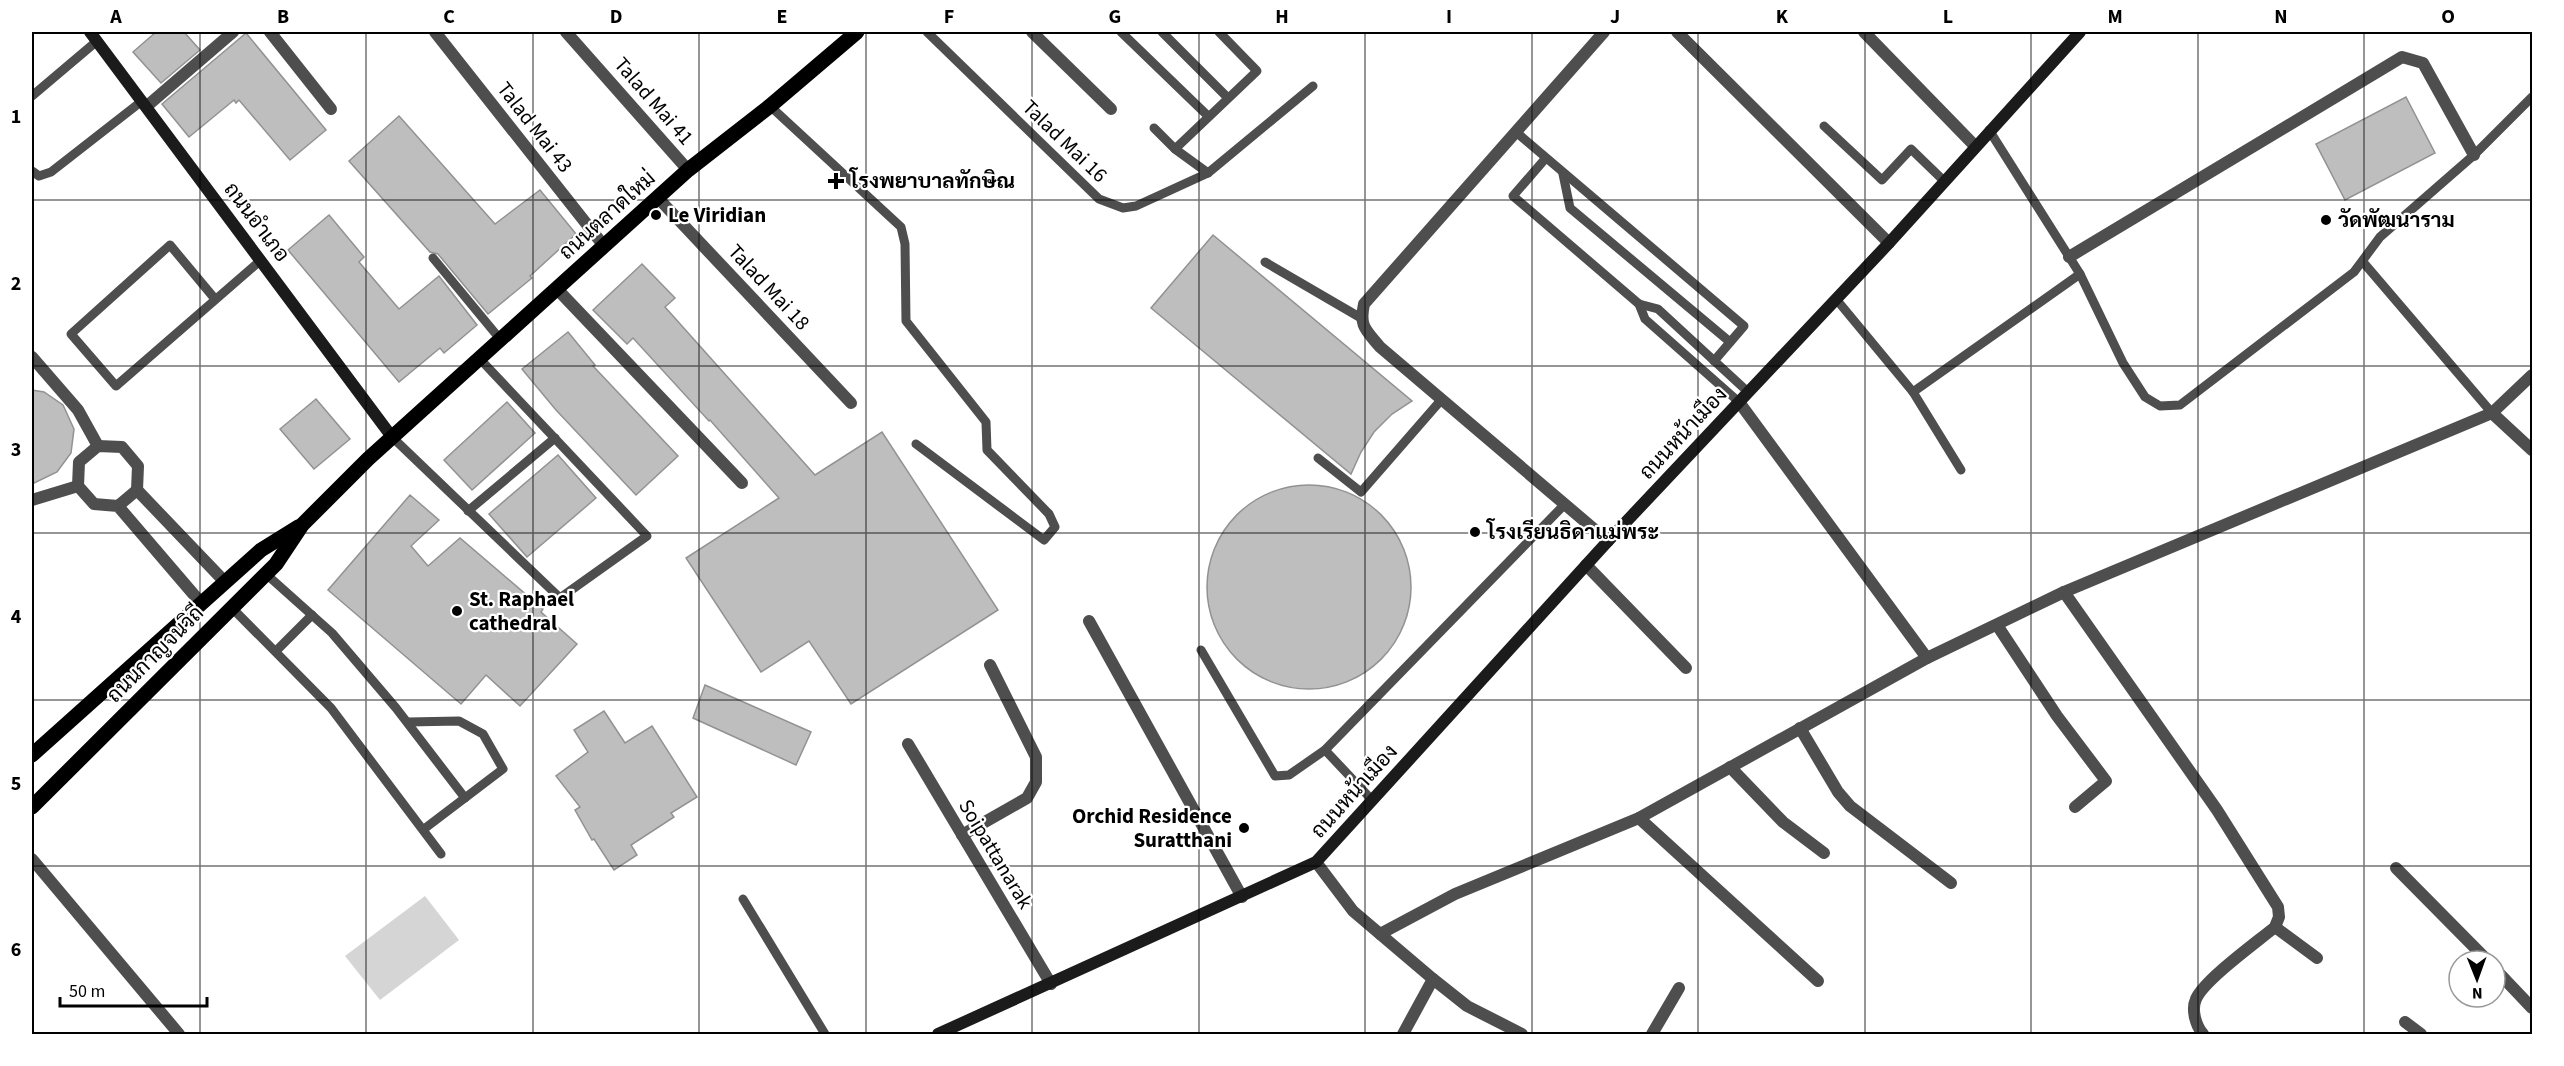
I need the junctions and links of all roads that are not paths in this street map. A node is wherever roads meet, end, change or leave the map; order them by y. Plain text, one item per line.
1 (233, 32) edge
2 (270, 32) edge
3 (435, 32) edge
4 (566, 32) edge
5 (857, 32) edge
6 (927, 32) edge
7 (1032, 32) edge
8 (1121, 32) edge
9 (1162, 32) edge
10 (1219, 32) edge
11 (1604, 32) edge
12 (1677, 32) edge
13 (1864, 32) edge
14 (2080, 32) edge
15 (94, 36) edge
16 (1313, 86) dead end
17 (32, 96) edge
18 (2532, 97) edge
19 (1228, 98) junction
20 (145, 104) junction
21 (770, 106) junction
22 (331, 109) dead end
23 (1112, 109) dead end
24 (1208, 116) junction
25 (1824, 126) dead end
26 (1154, 128) dead end
27 (1989, 130) junction
28 (1515, 132) junction
29 (1976, 146) junction
30 (1175, 149) junction
31 (2474, 155) junction
32 (1545, 159) junction
33 (688, 170) junction
34 (32, 171) edge
35 (1208, 173) junction
36 (1563, 174) junction
37 (1943, 180) junction
38 (658, 198) junction
39 (1889, 243) junction
40 (604, 246) junction
41 (2069, 257) junction
42 (433, 258) dead end
43 (261, 260) junction
44 (1265, 262) dead end
45 (2363, 262) junction
46 (2080, 274) junction
47 (557, 289) junction
48 (215, 299) junction
49 (1836, 299) junction
50 (1639, 304) junction
51 (1361, 318) junction
52 (500, 339) junction
53 (1730, 342) junction
54 (32, 357) edge
55 (479, 358) junction
56 (1714, 361) junction
57 (2532, 375) edge
58 (1748, 392) junction
59 (1913, 392) junction
60 (1442, 399) junction
61 (1739, 402) junction
62 (851, 403) dead end
63 (2492, 413) junction
64 (392, 437) junction
65 (555, 438) junction
66 (916, 444) dead end
67 (98, 446) junction
68 (2532, 450) edge
69 (1318, 458) dead end
70 (1961, 470) dead end
71 (742, 483) dead end
72 (78, 486) junction
73 (136, 490) junction
74 (32, 500) edge
75 (1565, 504) junction
76 (118, 506) junction
77 (468, 511) junction
78 (302, 525) junction
79 (1608, 541) junction
80 (1586, 565) junction
81 (266, 574) junction
82 (225, 582) junction
83 (2064, 592) junction
84 (201, 603) junction
85 (232, 608) junction
86 (312, 615) junction
87 (1089, 621) dead end
88 (1997, 625) junction
89 (1201, 650) dead end
90 (276, 651) junction
91 (1927, 658) junction
92 (990, 665) dead end
93 (1686, 668) dead end
94 (408, 722) junction
95 (1800, 728) junction
96 (908, 744) dead end
97 (1325, 750) junction
98 (32, 754) edge
99 (1730, 767) junction
100 (465, 798) junction
101 (1372, 800) junction
102 (32, 807) edge
103 (2075, 807) dead end
104 (1640, 818) junction
105 (424, 829) junction
106 (962, 835) junction
107 (441, 854) dead end
108 (1824, 854) dead end
109 (32, 859) edge
110 (1316, 862) junction
111 (2396, 868) dead end
112 (1951, 884) dead end
113 (1242, 897) junction
114 (743, 899) dead end
115 (2275, 927) junction
116 (1380, 934) junction
117 (2476, 949) edge
118 (2317, 958) dead end
119 (1432, 979) junction
120 (1818, 981) dead end
121 (2507, 982) edge
122 (1051, 984) junction
123 (1679, 988) dead end
124 (2532, 1008) edge
125 (2405, 1022) dead end
126 (178, 1035) edge
127 (825, 1035) edge
128 (938, 1035) edge
129 (1403, 1035) edge
130 (1522, 1035) edge
131 (1652, 1035) edge
132 (2203, 1035) edge
133 (2421, 1035) edge

1 - 20 street
2 - 22 street
3 - 40 street, Talad Mai 43
4 - 33 street, Talad Mai 41
5 - 21 main road, ถนนตลาดใหม่
6 - 35 lane, Talad Mai 16
7 - 23 street
8 - 24 lane
9 - 19 lane
10 - 19 lane
11 - 28 street
12 - 39 street
13 - 29 street
14 - 27 street, ถนนหน้าเมือง
15 - 17 lane
15 - 20 street, ถนนอำเภอ
16 - 35 lane, Talad Mai 16
18 - 31 lane
19 - 24 lane
20 - 34 lane
20 - 43 street, ถนนอำเภอ
21 - 33 main road, ถนนตลาดใหม่
21 - 66 lane
24 - 30 lane
25 - 37 lane
26 - 30 lane
27 - 29 street, ถนนหน้าเมือง
27 - 41 lane
28 - 32 lane
28 - 51 street
29 - 37 street, ถนนหน้าเมือง
30 - 35 lane
31 - 41 street
31 - 45 lane
32 - 36 lane
32 - 50 lane
33 - 38 main road, ถนนตลาดใหม่
36 - 53 lane
36 - 53 lane
37 - 39 street, ถนนหน้าเมือง
38 - 40 main road, ถนนตลาดใหม่
38 - 62 street, Talad Mai 18
39 - 49 street, ถนนหน้าเมือง
40 - 47 main road, ถนนตลาดใหม่
41 - 46 lane
42 - 52 lane
43 - 48 lane
43 - 64 street, ถนนอำเภอ
44 - 51 lane
45 - 46 lane
45 - 63 lane
46 - 59 lane
47 - 52 main road, ถนนตลาดใหม่
47 - 71 street
48 - 48 lane
49 - 58 street, ถนนหน้าเมือง
49 - 59 lane
50 - 56 lane
50 - 61 lane
51 - 60 street
52 - 55 main road, ถนนตลาดใหม่
53 - 56 lane
54 - 67 street
55 - 64 main road, ถนนตลาดใหม่
55 - 65 lane
56 - 58 lane
57 - 63 street
58 - 61 street, ถนนหน้าเมือง
59 - 70 lane
60 - 69 lane
60 - 75 street
61 - 79 street, ถนนหน้าเมือง
61 - 91 street
63 - 68 street
63 - 83 street
64 - 77 lane
64 - 78 main road, ถนนกาญจนวิถี
65 - 77 lane
65 - 77 lane
67 - 72 street
67 - 73 street
72 - 74 street
72 - 76 street
73 - 76 street
73 - 82 street
75 - 79 street
75 - 97 lane
76 - 84 street
78 - 81 main road, ถนนกาญจนวิถี
78 - 82 main road, ถนนกาญจนวิถี
79 - 80 street, ถนนหน้าเมือง
80 - 93 street
80 - 101 street, ถนนหน้าเมือง
81 - 85 main road, ถนนกาญจนวิถี
81 - 86 lane
82 - 84 main road, ถนนกาญจนวิถี
83 - 88 street
83 - 115 street
84 - 98 main road, ถนนกาญจนวิถี
85 - 90 lane
85 - 102 main road, ถนนกาญจนวิถี
86 - 90 lane
86 - 94 lane
87 - 113 street
88 - 91 street
88 - 103 street
89 - 97 lane
90 - 105 lane
91 - 95 street
92 - 106 street
94 - 100 lane
94 - 100 lane
95 - 99 street
95 - 112 street
96 - 106 street, Soipattanarak
97 - 101 lane
99 - 104 street
99 - 108 street
100 - 105 lane
101 - 110 street, ถนนหน้าเมือง
104 - 116 street
104 - 120 street
105 - 107 lane
106 - 122 street, Soipattanarak
109 - 126 street
110 - 113 street
110 - 116 street
111 - 117 street
113 - 122 street
114 - 127 lane
115 - 118 street
115 - 132 street
116 - 119 street
119 - 129 street
119 - 130 street
121 - 124 street
122 - 128 street
123 - 131 street
125 - 133 street

